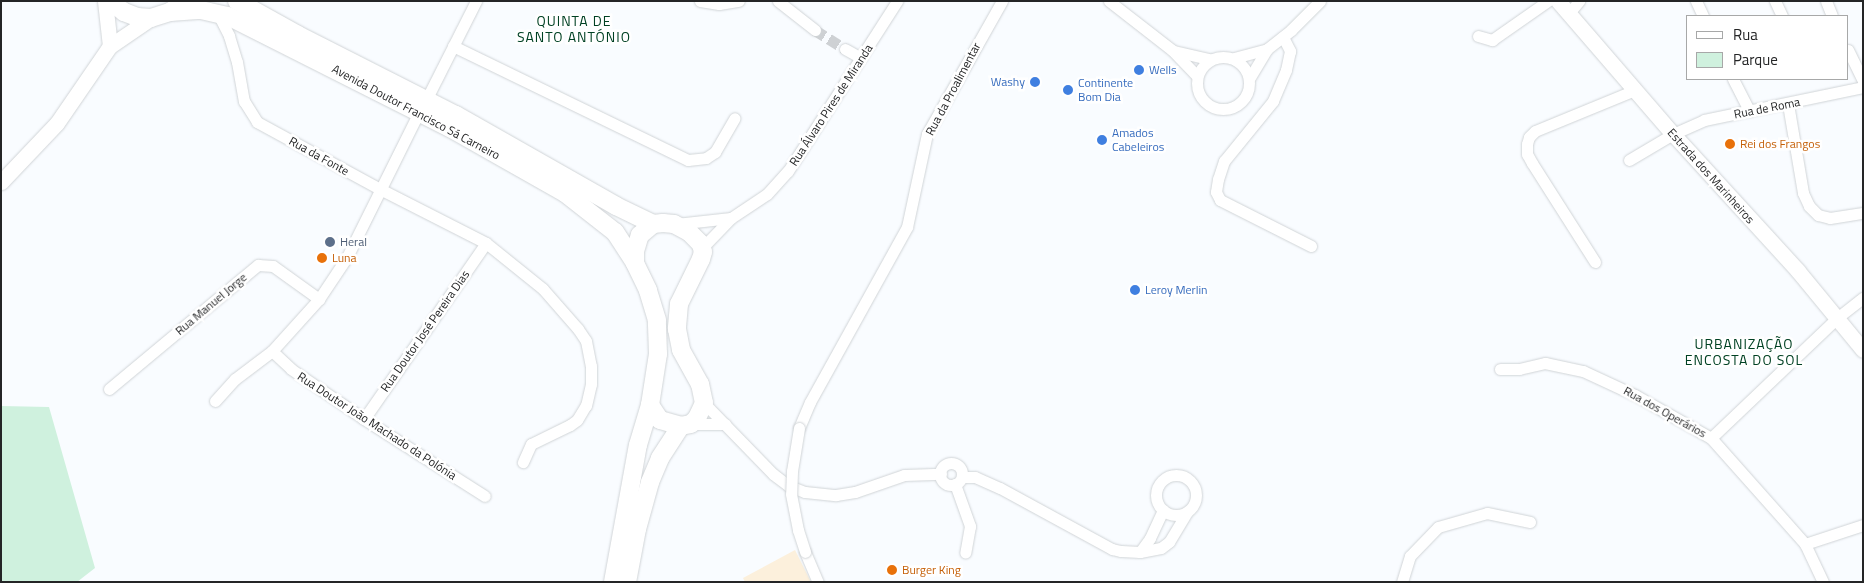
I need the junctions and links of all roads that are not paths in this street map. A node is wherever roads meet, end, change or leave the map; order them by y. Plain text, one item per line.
1 (105, 1) edge
2 (110, 1) edge
3 (237, 1) edge
4 (476, 1) edge
5 (700, 1) edge
6 (739, 1) edge
7 (778, 1) edge
8 (897, 1) edge
9 (1002, 1) edge
10 (1109, 1) edge
11 (1320, 1) edge
12 (1548, 1) edge
13 (1558, 1) edge
14 (1579, 1) edge
15 (1696, 1) edge
16 (1775, 1) edge
17 (1826, 1) edge
18 (177, 7) edge
19 (217, 12) junction
20 (1568, 13) junction
21 (1703, 15) edge
22 (1782, 15) edge
23 (1832, 15) edge
24 (151, 18) junction
25 (814, 30) tunnel mouth
26 (1478, 36) dead end
27 (1283, 37) junction
28 (110, 46) junction
29 (453, 46) junction
30 (845, 49) tunnel mouth
31 (1267, 49) junction
32 (1172, 50) junction
33 (1849, 52) edge
34 (861, 58) junction
35 (1234, 58) junction
36 (1210, 59) junction
37 (1197, 76) junction
38 (1249, 80) junction
39 (1734, 80) edge
40 (1863, 82) edge
41 (1863, 87) edge
42 (1635, 90) junction
43 (1788, 104) junction
44 (422, 106) junction
45 (1749, 111) junction
46 (735, 118) dead end
47 (1673, 134) junction
48 (1629, 160) dead end
49 (1, 182) edge
50 (380, 189) junction
51 (1863, 212) edge
52 (731, 218) junction
53 (653, 224) junction
54 (674, 224) junction
55 (486, 243) junction
56 (1311, 246) dead end
57 (702, 248) junction
58 (1596, 262) dead end
59 (635, 264) junction
60 (1863, 298) edge
61 (319, 299) junction
62 (1837, 318) junction
63 (1863, 350) edge
64 (272, 351) junction
65 (1500, 369) dead end
66 (109, 389) dead end
67 (215, 401) dead end
68 (704, 403) junction
69 (650, 405) junction
70 (364, 419) junction
71 (725, 424) junction
72 (686, 425) junction
73 (1711, 438) junction
74 (523, 462) dead end
75 (941, 474) junction
76 (958, 481) junction
77 (485, 496) dead end
78 (1163, 510) junction
79 (1188, 512) junction
80 (1530, 522) dead end
81 (1863, 525) edge
82 (1805, 544) junction
83 (1140, 552) junction
84 (964, 553) dead end
85 (613, 582) edge
86 (627, 582) edge
87 (818, 582) edge
88 (1402, 582) edge
89 (1823, 582) edge

1 - 28 street
2 - 24 main road
3 - 44 main road, Avenida Doutor Francisco Sá Carneiro
4 - 29 street
5 - 6 street
7 - 25 street
8 - 34 street, Rua Álvaro Pires de Miranda
9 - 87 street, Rua da Proalimentar, bridge
10 - 32 street
11 - 27 street
12 - 26 street
13 - 20 street, Estrada dos Marinheiros
14 - 20 street
15 - 21 street
16 - 22 street
17 - 23 street
18 - 19 main road, Avenida Doutor Francisco Sá Carneiro
18 - 24 main road, Avenida Doutor Francisco Sá Carneiro
19 - 44 main road, Avenida Doutor Francisco Sá Carneiro
19 - 50 street, Rua da Fonte
20 - 42 street, Estrada dos Marinheiros
24 - 28 street
27 - 31 street
27 - 56 street
28 - 49 street
29 - 44 street
29 - 46 street
30 - 34 street
31 - 35 street
31 - 38 street
32 - 36 street
32 - 37 street
33 - 40 street
34 - 52 street, Rua Álvaro Pires de Miranda
35 - 36 street
35 - 38 street
36 - 37 street
37 - 38 street
39 - 45 street
41 - 43 street, Rua de Roma
42 - 47 street, Estrada dos Marinheiros
42 - 58 street
43 - 45 street, Rua de Roma
43 - 51 street
44 - 50 street
44 - 53 main road, Avenida Doutor Francisco Sá Carneiro
44 - 59 main road, Avenida Doutor Francisco Sá Carneiro
45 - 47 street, Rua de Roma
47 - 48 street, Rua de Roma
47 - 62 street, Estrada dos Marinheiros
50 - 55 street, Rua da Fonte
50 - 61 street
52 - 54 street, Rua Álvaro Pires de Miranda
52 - 57 street, Rua Álvaro Pires de Miranda
53 - 54 main road
53 - 59 main road
54 - 57 main road
55 - 70 street, Rua Doutor José Pereira Dias
55 - 74 street, Rua da Fonte
57 - 68 main road
59 - 69 main road, Avenida Doutor Francisco Sá Carneiro
60 - 62 street
61 - 64 street
61 - 66 street, Rua Manuel Jorge
62 - 63 street, Estrada dos Marinheiros
62 - 73 street
64 - 67 street
64 - 70 street, Rua Doutor João Machado da Polónia
65 - 73 street, Rua dos Operários
68 - 71 street
68 - 72 main road
69 - 72 main road
69 - 85 main road
70 - 77 street, Rua Doutor João Machado da Polónia
71 - 72 street
71 - 75 street
72 - 86 main road
73 - 82 street, Rua dos Operários
75 - 76 street
75 - 76 street
76 - 83 street
76 - 84 street
78 - 79 street
78 - 79 street
78 - 83 street
79 - 83 street
80 - 88 street
81 - 82 street
82 - 89 street, Rua dos Operários

